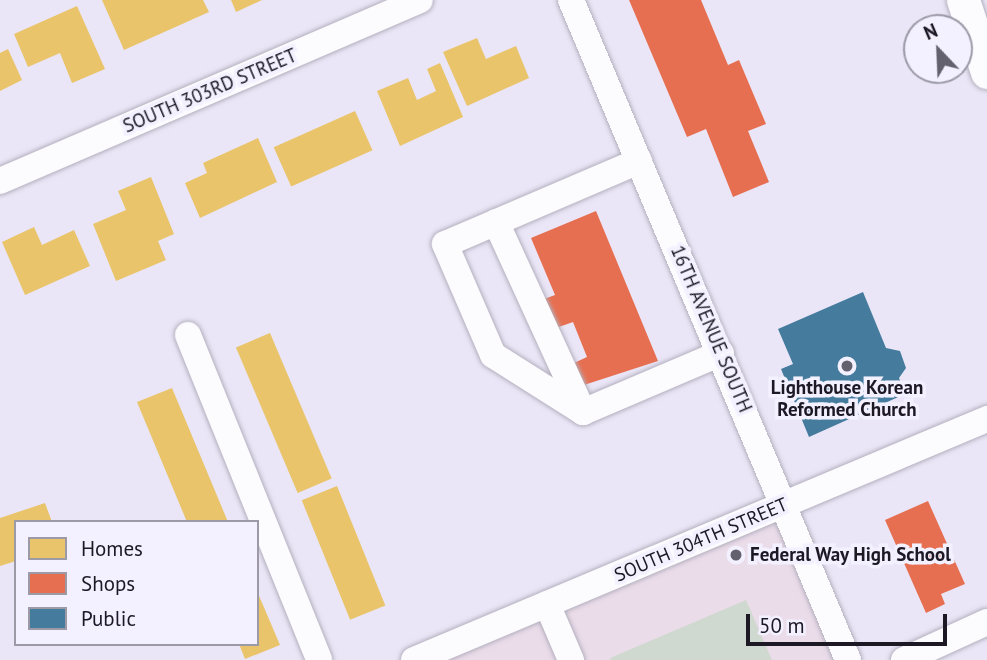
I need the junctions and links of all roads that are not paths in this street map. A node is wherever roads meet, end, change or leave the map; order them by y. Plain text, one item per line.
1 (420, 0) edge
2 (571, 0) edge
3 (964, 0) edge
4 (987, 72) edge
5 (639, 161) junction
6 (0, 181) edge
7 (496, 222) junction
8 (188, 335) dead end
9 (721, 353) junction
10 (583, 412) junction
11 (986, 422) edge
12 (785, 505) junction
13 (547, 604) junction
14 (987, 622) edge
15 (319, 660) edge
16 (414, 660) edge
17 (571, 660) edge
18 (848, 660) edge
19 (904, 660) edge

1 - 6 street, SOUTH 303RD STREET
2 - 5 street, 16TH AVENUE SOUTH
3 - 4 main road
5 - 7 street
5 - 9 street, 16TH AVENUE SOUTH
7 - 10 street
7 - 10 street
8 - 15 street
9 - 10 street
9 - 12 street, 16TH AVENUE SOUTH
11 - 12 street, SOUTH 304TH STREET
12 - 13 street, SOUTH 304TH STREET
12 - 18 street, 16TH AVENUE SOUTH
13 - 16 street, SOUTH 304TH STREET
13 - 17 street
14 - 19 street

